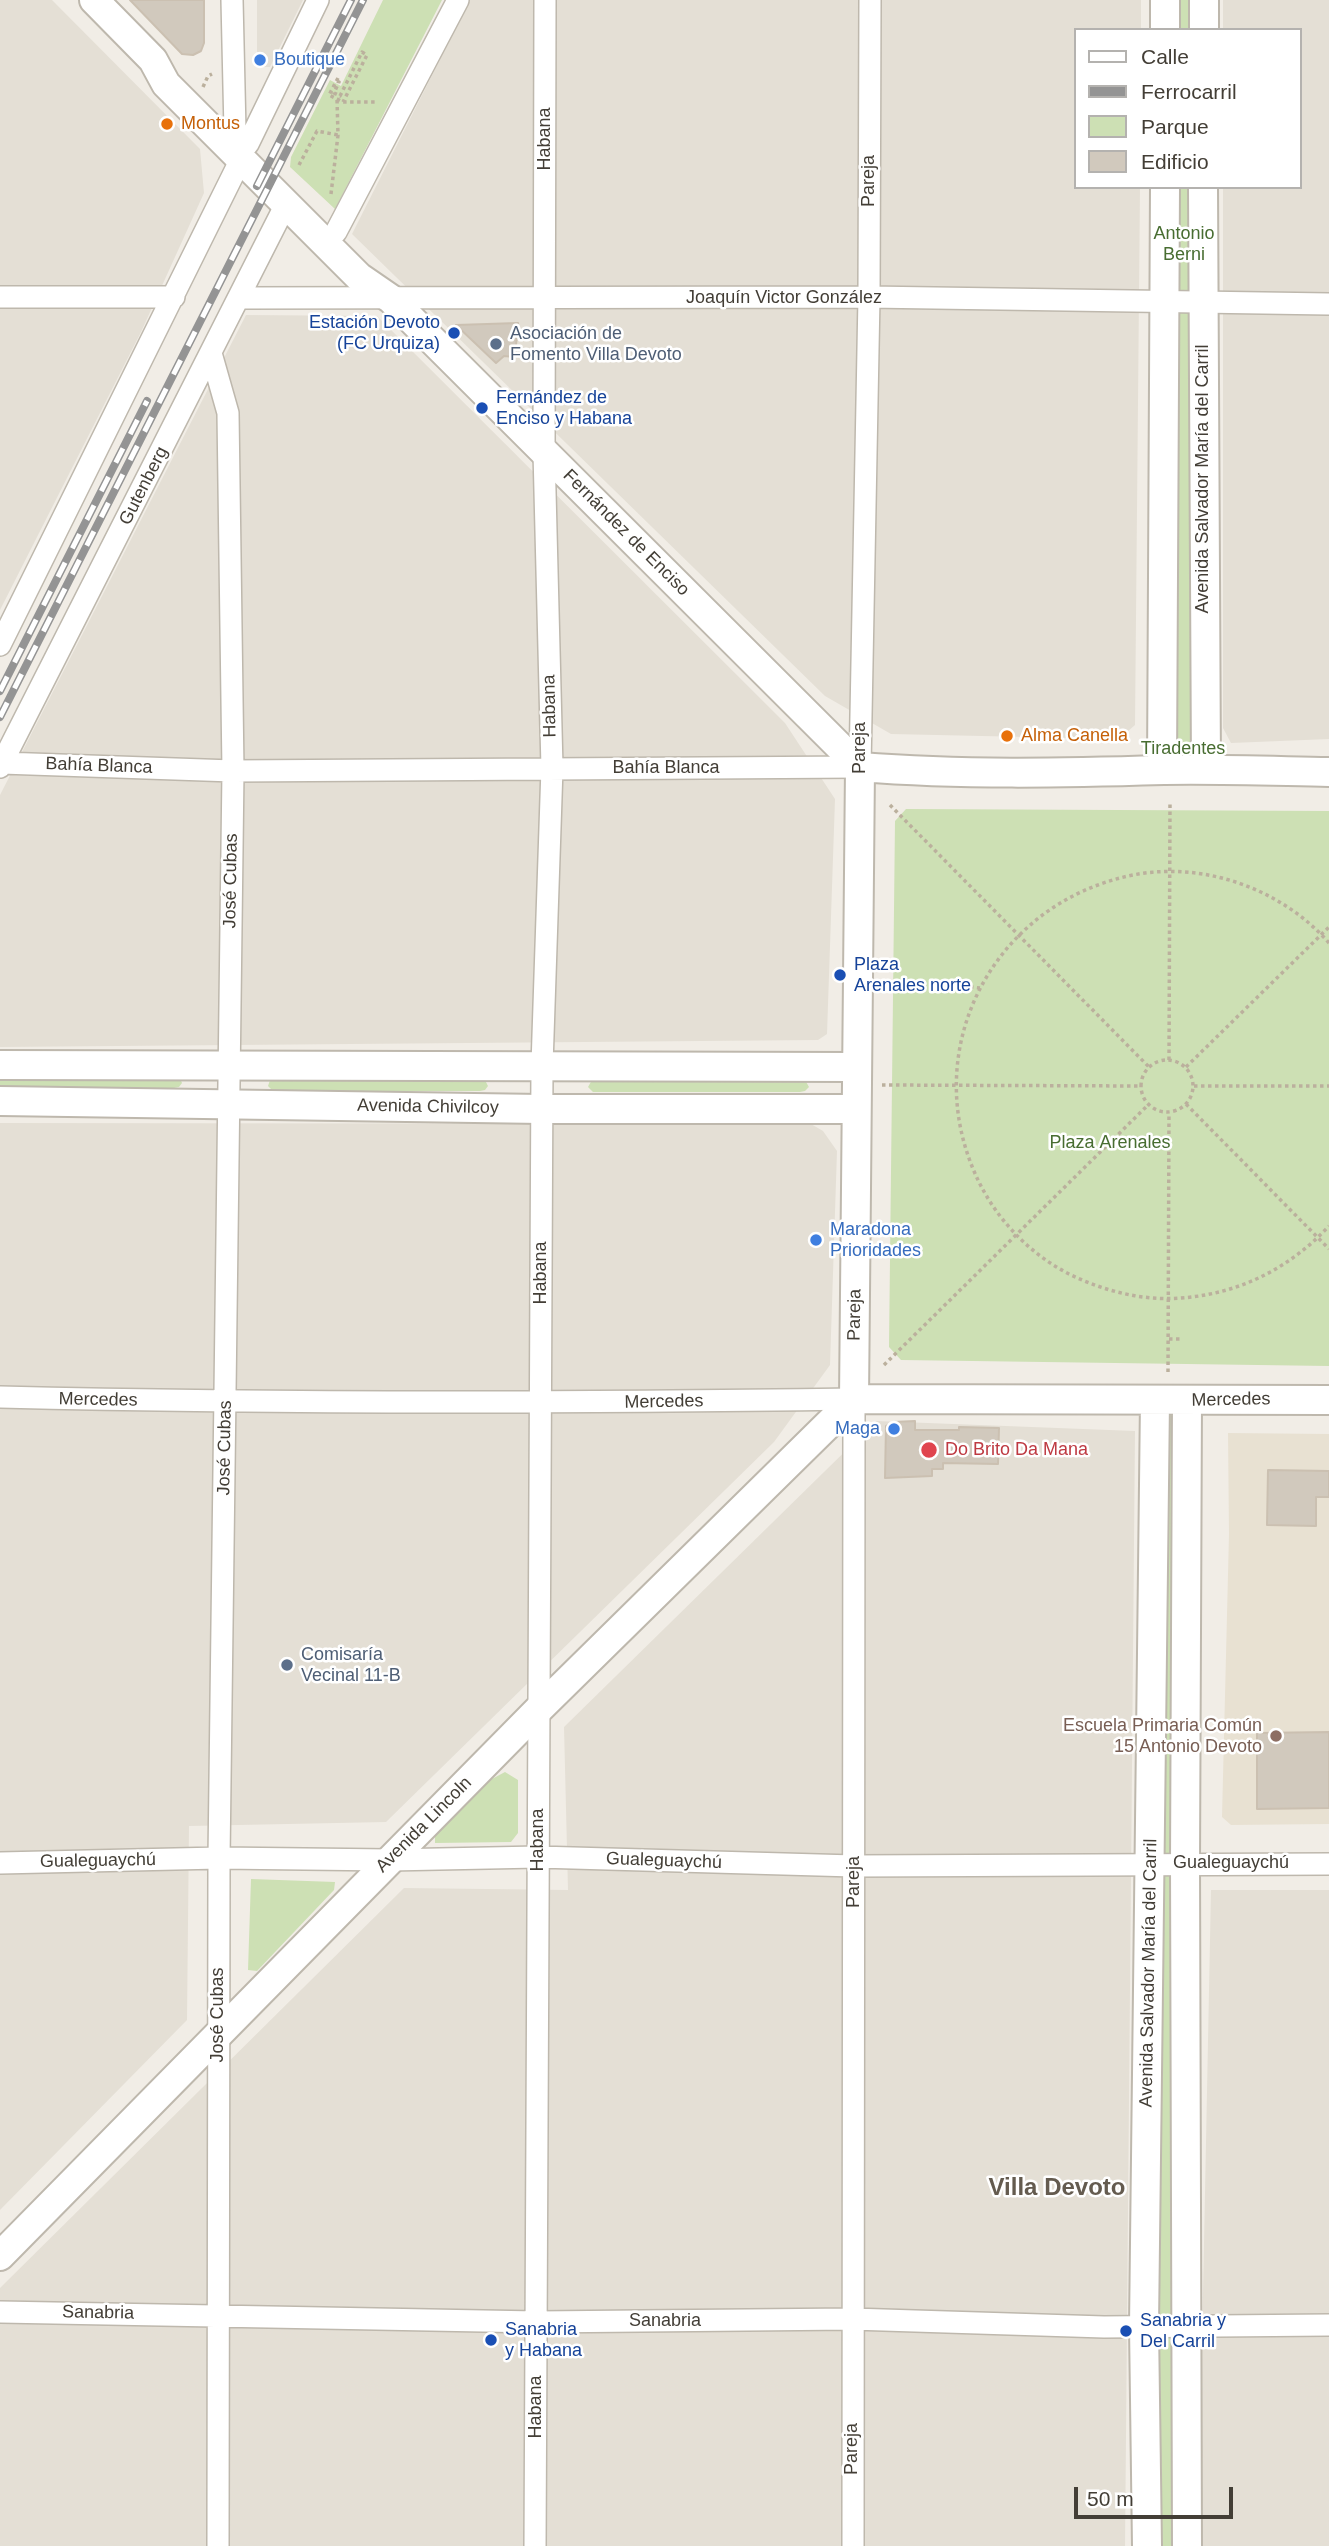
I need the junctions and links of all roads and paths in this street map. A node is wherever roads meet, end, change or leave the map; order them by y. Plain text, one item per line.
1 (94, 0) edge
2 (232, 0) edge
3 (318, 0) edge
4 (458, 0) edge
5 (545, 0) edge
6 (870, 0) edge
7 (1165, 0) edge
8 (1204, 0) edge
9 (1165, 28) edge
10 (1204, 28) edge
11 (153, 60) junction
12 (232, 73) junction
13 (200, 96) junction
14 (337, 99) junction
15 (344, 102) junction
16 (375, 102) dead end
17 (338, 135) junction
18 (241, 145) junction
19 (299, 165) dead end
20 (1165, 189) edge
21 (1203, 189) edge
22 (331, 194) dead end
23 (286, 204) junction
24 (336, 232) junction
25 (174, 296) junction
26 (0, 297) edge
27 (869, 297) junction
28 (239, 298) junction
29 (391, 299) junction
30 (545, 299) junction
31 (1165, 302) junction
32 (1202, 302) junction
33 (1329, 304) edge
34 (211, 353) junction
35 (544, 452) junction
36 (0, 645) edge
37 (1, 765) edge
38 (860, 766) junction
39 (552, 768) junction
40 (1162, 770) junction
41 (1206, 770) junction
42 (233, 771) junction
43 (1329, 772) edge
44 (1170, 802) dead end
45 (890, 805) dead end
46 (1170, 871) junction
47 (1329, 927) edge
48 (1321, 934) junction
49 (1018, 935) junction
50 (1329, 943) edge
51 (962, 986) dead end
52 (980, 988) junction
53 (1169, 1060) junction
54 (0, 1065) edge
55 (228, 1065) junction
56 (542, 1065) junction
57 (856, 1067) junction
58 (1149, 1067) junction
59 (1186, 1067) junction
60 (882, 1085) dead end
61 (956, 1085) junction
62 (1141, 1086) junction
63 (1194, 1086) junction
64 (1329, 1086) edge
65 (0, 1101) edge
66 (228, 1103) junction
67 (1186, 1104) junction
68 (1148, 1105) junction
69 (542, 1109) junction
70 (856, 1109) junction
71 (1169, 1113) junction
72 (1329, 1226) edge
73 (1016, 1234) junction
74 (1318, 1238) junction
75 (1329, 1249) edge
76 (1168, 1299) junction
77 (1168, 1339) junction
78 (1181, 1339) dead end
79 (884, 1365) dead end
80 (1168, 1372) dead end
81 (0, 1398) edge
82 (854, 1399) junction
83 (1329, 1399) edge
84 (1155, 1400) junction
85 (1187, 1401) junction
86 (226, 1403) junction
87 (540, 1404) junction
88 (538, 1710) junction
89 (538, 1857) junction
90 (219, 1858) junction
91 (390, 1860) junction
92 (0, 1863) edge
93 (1150, 1863) junction
94 (1185, 1863) junction
95 (1329, 1864) edge
96 (854, 1866) junction
97 (217, 2036) junction
98 (0, 2256) edge
99 (0, 2312) edge
100 (218, 2315) junction
101 (852, 2319) junction
102 (537, 2322) junction
103 (1329, 2325) edge
104 (1144, 2326) junction
105 (1185, 2327) junction
106 (218, 2546) edge
107 (535, 2546) edge
108 (853, 2546) edge
109 (1147, 2546) edge
110 (1187, 2546) edge

1 - 11 street, Fernández de Enciso
2 - 12 street
3 - 18 street
4 - 24 street
5 - 30 street, Habana
6 - 27 street, Pareja
7 - 9 street
8 - 10 street
11 - 13 street, Fernández de Enciso
11 - 18 street, Fernández de Enciso
12 - 13 path
12 - 18 street
13 - 18 street, Fernández de Enciso
14 - 15 path
14 - 15 path
14 - 17 path
15 - 16 path
17 - 19 path
17 - 22 path
18 - 23 street, Fernández de Enciso
18 - 24 street, Fernández de Enciso
18 - 25 street
20 - 31 street
21 - 32 street, Avenida Salvador María del Carril
23 - 28 street, Gutenberg
23 - 29 street, Fernández de Enciso
24 - 29 street, Fernández de Enciso
25 - 26 street
25 - 36 street
27 - 30 street, Joaquín Victor González
27 - 31 street, Joaquín Victor González
27 - 38 street, Pareja
28 - 29 street, Joaquín Victor González
28 - 34 street, Gutenberg
29 - 30 street, Joaquín Victor González
29 - 35 street, Fernández de Enciso
30 - 35 street, Habana
31 - 32 street, Joaquín Victor González
31 - 40 street
32 - 33 street, Joaquín Victor González
32 - 41 street, Avenida Salvador María del Carril
34 - 37 street, Gutenberg
34 - 42 street, José Cubas
35 - 38 street, Fernández de Enciso
35 - 39 street, Habana
37 - 42 street, Bahía Blanca
38 - 39 street, Bahía Blanca
38 - 40 street, Bahía Blanca
38 - 57 street, Pareja
39 - 42 street, Bahía Blanca
39 - 56 street, Habana
40 - 41 street, Bahía Blanca
41 - 43 street, Bahía Blanca
42 - 55 street, José Cubas
44 - 46 path
45 - 49 path
46 - 48 path
46 - 49 path
46 - 53 path
47 - 48 path
48 - 50 path
48 - 59 path
49 - 52 path
49 - 58 path
51 - 52 path
52 - 61 path
53 - 58 path
53 - 59 path
54 - 55 street
55 - 56 street
55 - 66 street, José Cubas
56 - 57 street
56 - 69 street, Habana
57 - 70 street, Pareja
58 - 62 path
59 - 63 path
60 - 61 path
61 - 62 path
61 - 73 path
62 - 68 path
63 - 64 path
63 - 67 path
65 - 66 street, Avenida Chivilcoy
66 - 69 street, Avenida Chivilcoy
66 - 86 street, José Cubas
67 - 71 path
67 - 74 path
68 - 71 path
68 - 73 path
69 - 70 street, Avenida Chivilcoy
69 - 87 street, Habana
70 - 82 street, Pareja
71 - 76 path
72 - 74 path
73 - 76 path
73 - 79 path
74 - 75 path
74 - 76 path
76 - 77 path
77 - 78 path
77 - 80 path
81 - 86 street, Mercedes
82 - 84 street, Mercedes
82 - 87 street, Mercedes
82 - 88 street, Avenida Lincoln
82 - 96 street, Pareja
83 - 85 street, Mercedes
84 - 85 street, Mercedes
84 - 93 street, Avenida Salvador María del Carril
85 - 94 street, Avenida Salvador María del Carril
86 - 87 street, Mercedes
86 - 90 street, José Cubas
87 - 88 street, Habana
88 - 89 street, Habana
88 - 91 street, Avenida Lincoln
89 - 91 street, Gualeguaychú
89 - 96 street, Gualeguaychú
89 - 102 street, Habana
90 - 91 street, Gualeguaychú
90 - 92 street, Gualeguaychú
90 - 97 street, José Cubas
91 - 97 street, Avenida Lincoln
93 - 94 street, Gualeguaychú
93 - 96 street, Gualeguaychú
93 - 104 street, Avenida Salvador María del Carril
94 - 95 street, Gualeguaychú
94 - 105 street, Avenida Salvador María del Carril
96 - 101 street, Pareja
97 - 98 street, Avenida Lincoln
97 - 100 street, José Cubas
99 - 100 street, Sanabria
100 - 102 street, Sanabria
100 - 106 street, José Cubas
101 - 102 street, Sanabria
101 - 104 street, Sanabria
101 - 108 street, Pareja
102 - 107 street, Habana
103 - 105 street, Sanabria
104 - 105 street, Sanabria
104 - 109 street, Avenida Salvador María del Carril
105 - 110 street, Avenida Salvador María del Carril

